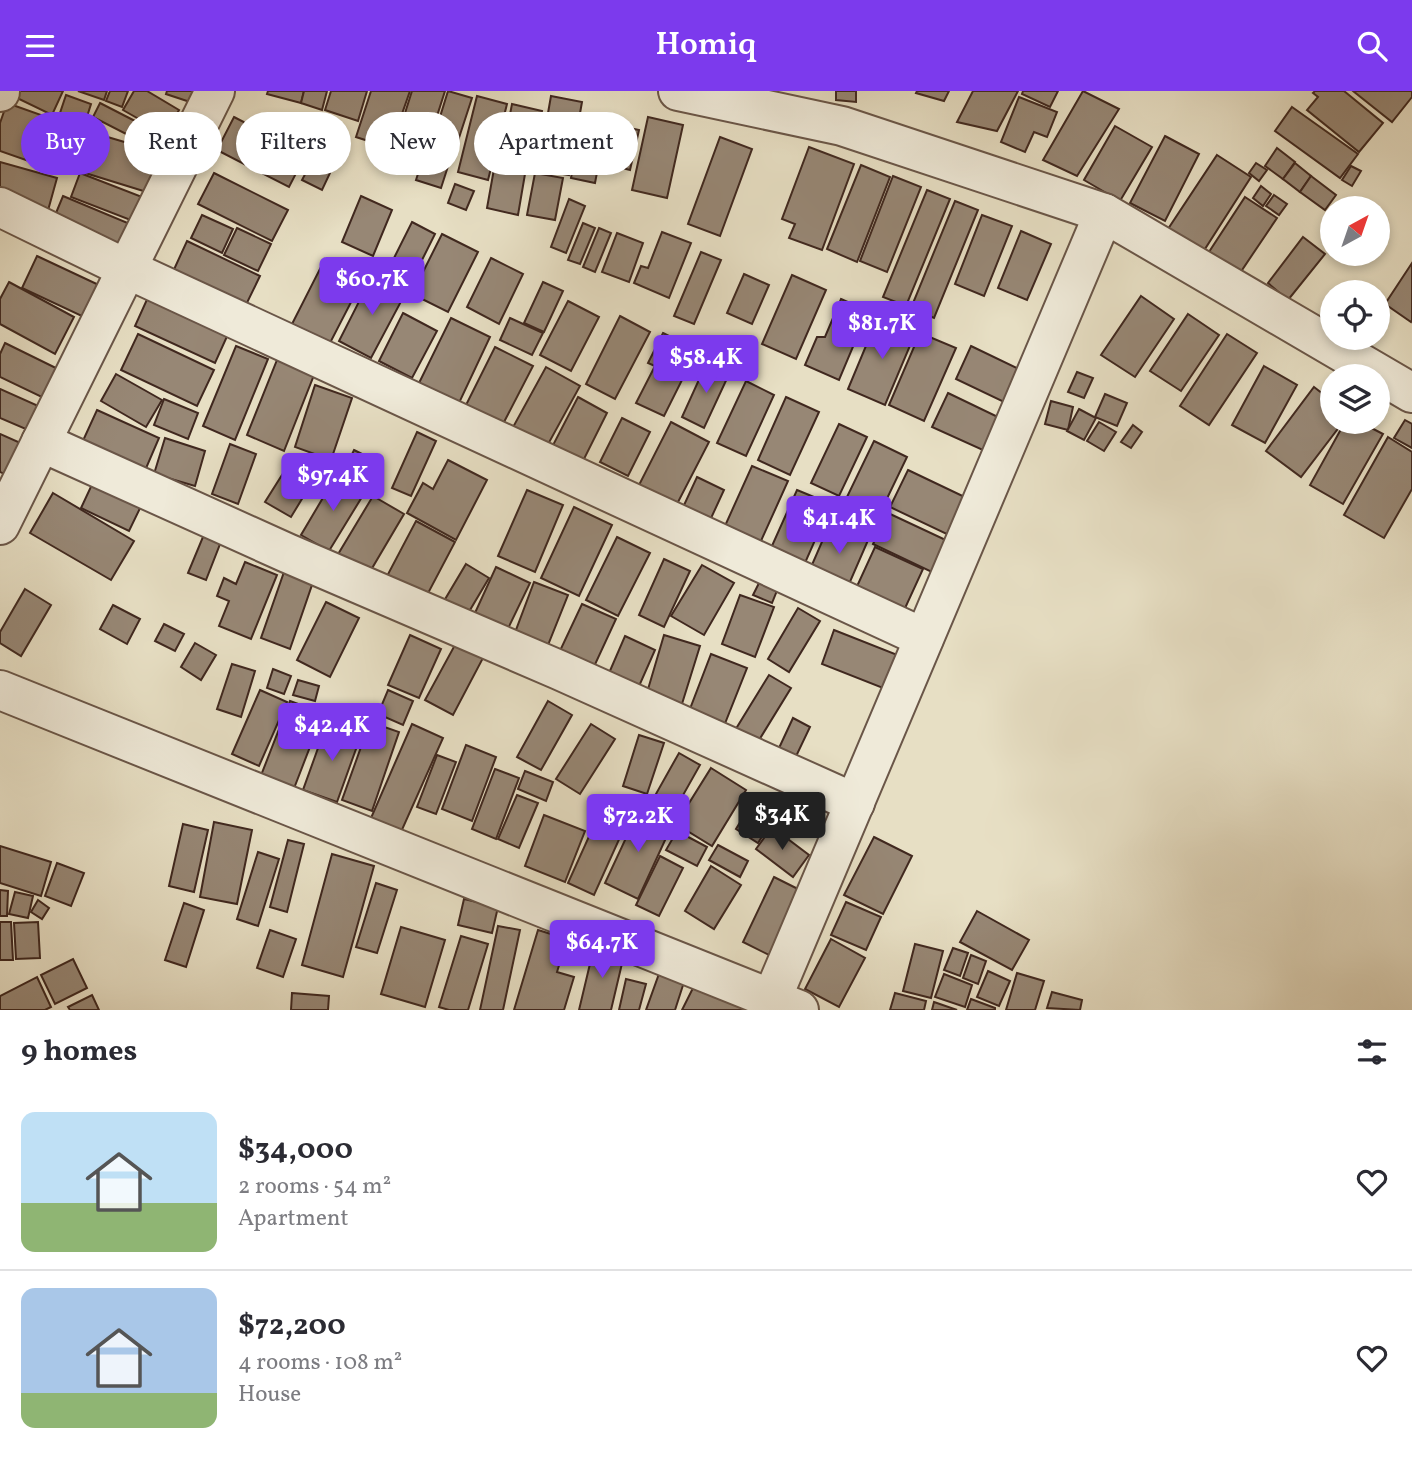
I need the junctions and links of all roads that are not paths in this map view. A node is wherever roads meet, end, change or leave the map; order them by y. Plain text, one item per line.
1 (215, 91) edge
2 (678, 91) edge
3 (0, 207) edge
4 (1104, 213) junction
5 (127, 269) junction
6 (1412, 393) edge
7 (41, 442) junction
8 (0, 525) edge
9 (925, 638) junction
10 (0, 690) edge
11 (855, 803) junction
12 (780, 1006) edge

1 - 5 street
2 - 4 street
3 - 5 street
4 - 6 street
4 - 9 street
5 - 7 street
5 - 9 street
7 - 8 street
7 - 11 street
9 - 11 street
10 - 12 street
11 - 12 street

